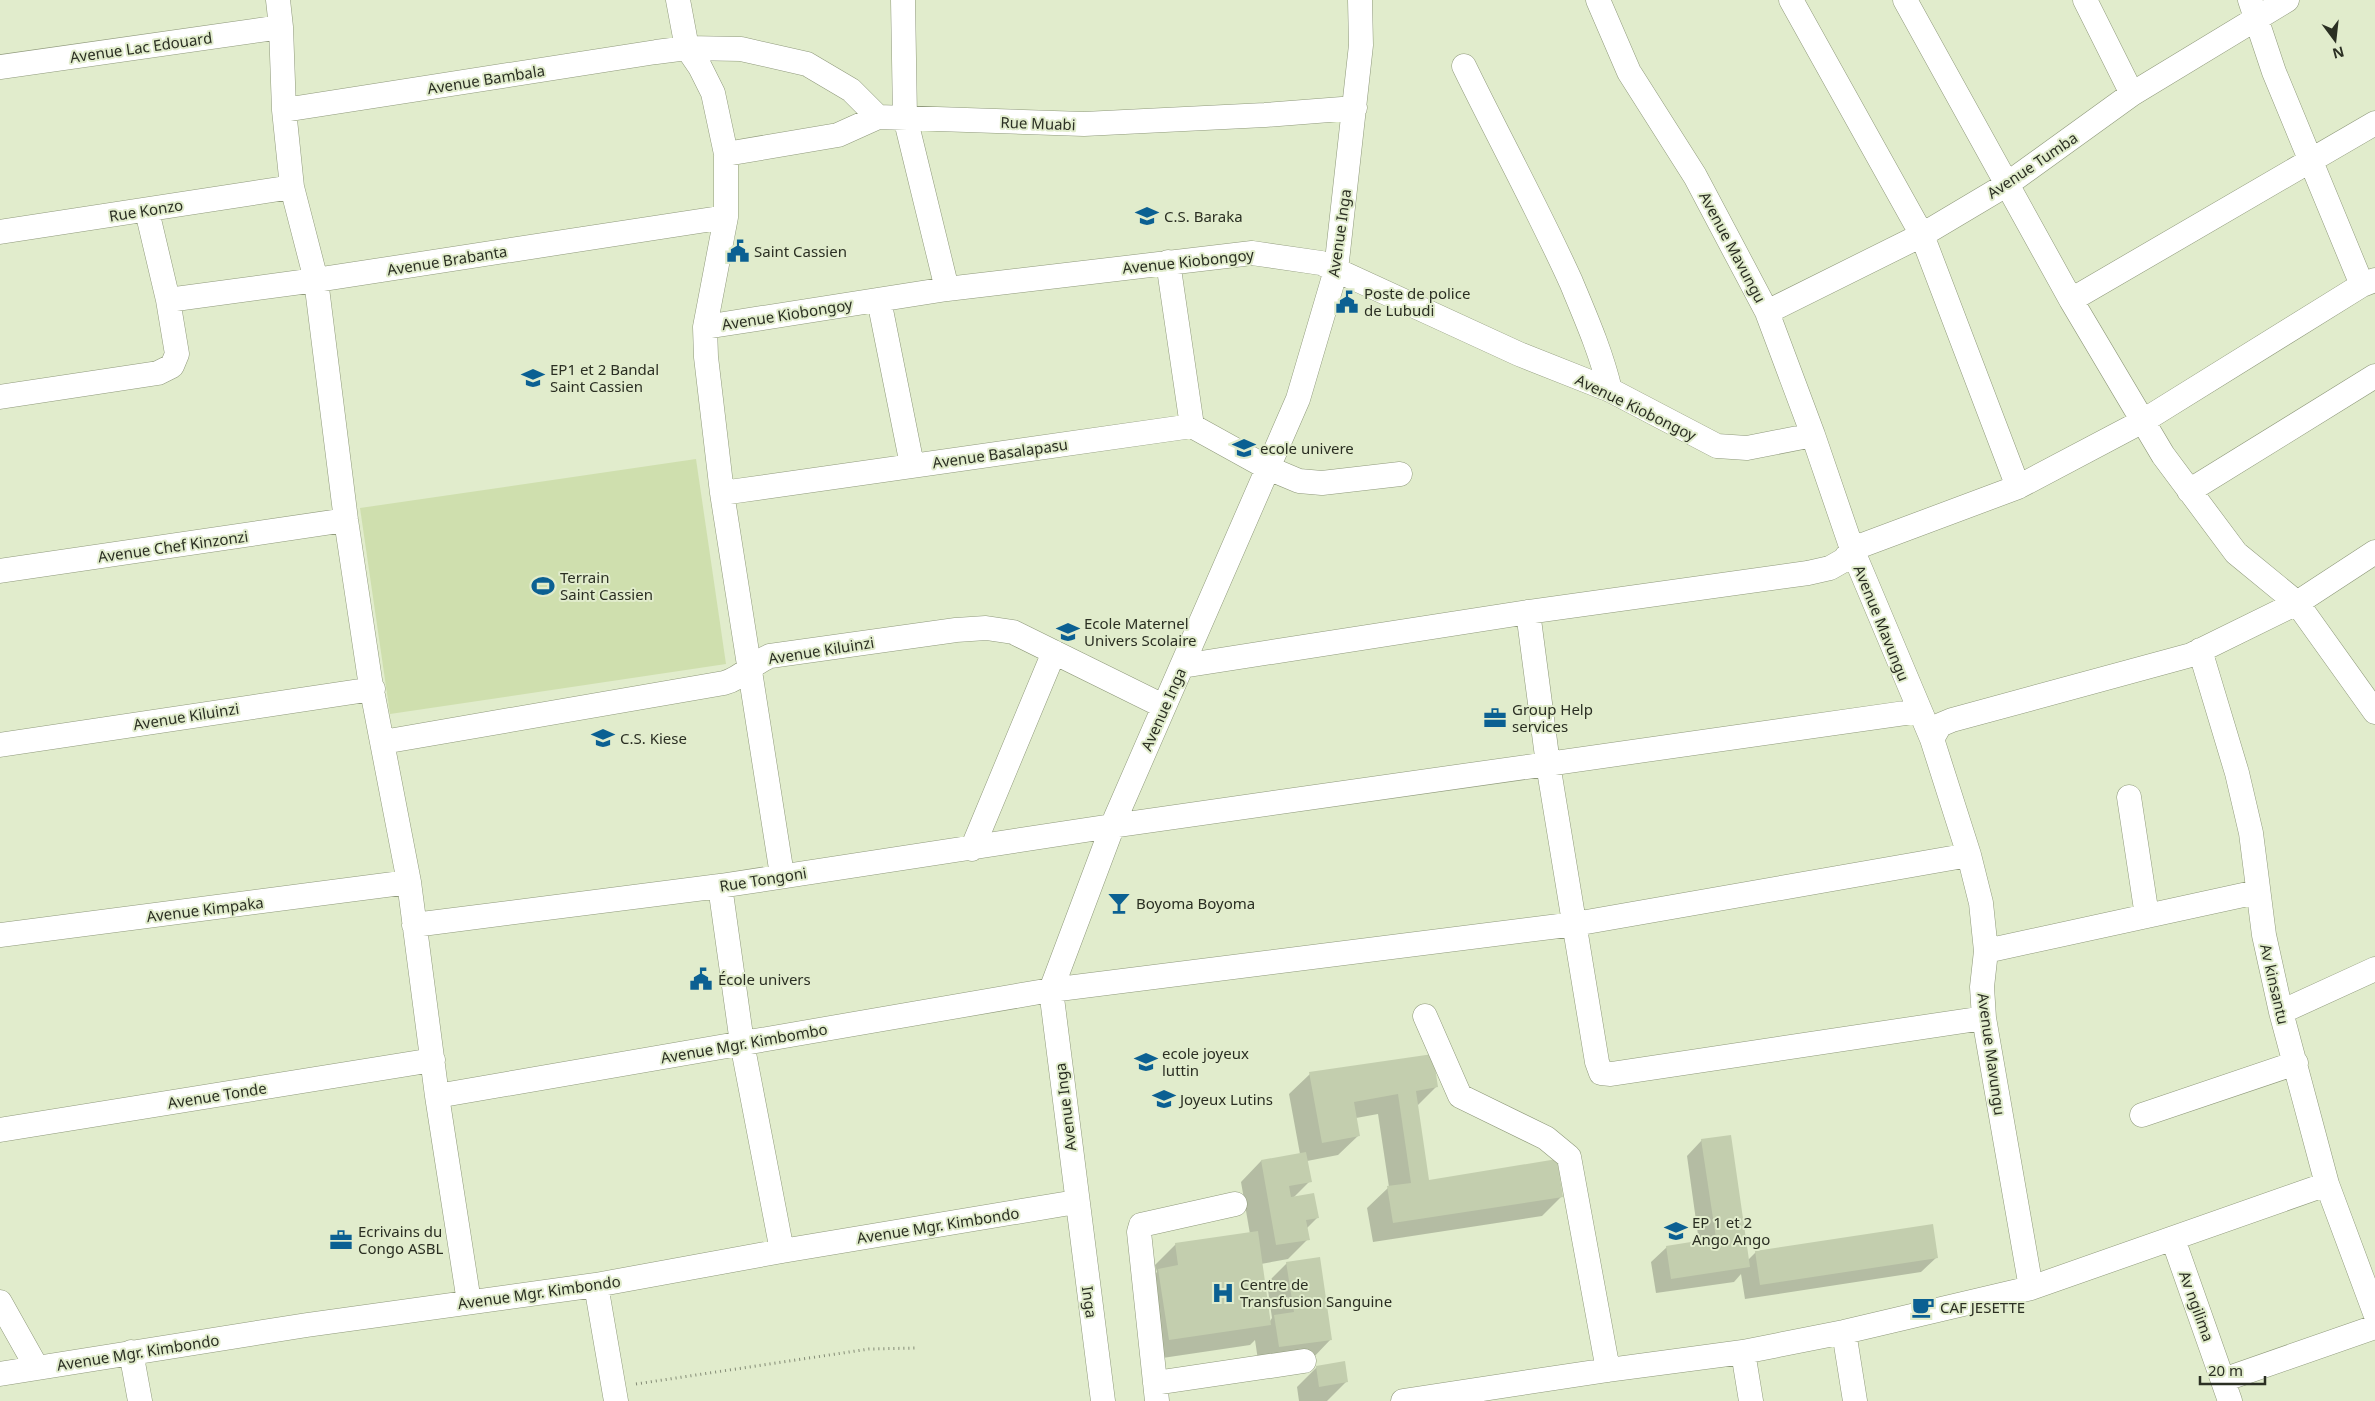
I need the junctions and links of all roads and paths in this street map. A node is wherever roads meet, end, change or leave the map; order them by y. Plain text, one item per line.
1 (278, 0) edge
2 (678, 0) edge
3 (903, 0) edge
4 (1360, 0) edge
5 (1598, 0) edge
6 (1791, 0) edge
7 (1905, 0) edge
8 (2084, 0) edge
9 (2287, 0) edge
10 (2254, 9) edge
11 (281, 27) junction
12 (688, 48) junction
13 (1464, 66) dead end
14 (0, 67) edge
15 (2132, 94) junction
16 (1355, 108) junction
17 (284, 110) junction
18 (878, 117) junction
19 (905, 117) junction
20 (2375, 123) edge
21 (726, 154) junction
22 (2311, 160) junction
23 (2006, 184) junction
24 (292, 187) junction
25 (147, 211) junction
26 (726, 217) junction
27 (0, 232) edge
28 (1922, 235) junction
29 (1168, 262) junction
30 (1336, 270) junction
31 (316, 280) junction
32 (2369, 282) edge
33 (948, 289) junction
34 (168, 300) junction
35 (879, 300) junction
36 (2071, 300) junction
37 (1767, 312) junction
38 (705, 327) junction
39 (2375, 376) edge
40 (1610, 390) junction
41 (0, 397) edge
42 (2143, 421) junction
43 (1192, 426) junction
44 (1813, 435) junction
45 (912, 465) junction
46 (1268, 468) junction
47 (1400, 474) dead end
48 (2018, 488) junction
49 (2189, 491) junction
50 (722, 493) junction
51 (346, 520) junction
52 (1852, 550) junction
53 (2375, 552) edge
54 (0, 571) edge
55 (2297, 603) junction
56 (1528, 612) junction
57 (2200, 650) junction
58 (1054, 652) junction
59 (1182, 666) junction
60 (748, 671) junction
61 (373, 689) junction
62 (1163, 706) junction
63 (1919, 711) junction
64 (2375, 712) edge
65 (1932, 739) junction
66 (383, 742) junction
67 (0, 745) edge
68 (1548, 764) junction
69 (2129, 797) dead end
70 (1112, 826) junction
71 (972, 849) junction
72 (1969, 855) junction
73 (782, 876) junction
74 (409, 882) junction
75 (720, 886) junction
76 (2257, 892) junction
77 (2147, 916) junction
78 (1575, 924) junction
79 (414, 925) junction
80 (0, 935) edge
81 (1986, 951) junction
82 (2375, 969) edge
83 (1051, 990) junction
84 (2281, 1012) junction
85 (1425, 1016) dead end
86 (1984, 1018) junction
87 (742, 1043) junction
88 (433, 1060) junction
89 (2296, 1063) junction
90 (437, 1096) junction
91 (2142, 1115) dead end
92 (0, 1130) edge
93 (2327, 1184) junction
94 (1076, 1202) junction
95 (1235, 1204) dead end
96 (2173, 1240) junction
97 (782, 1251) junction
98 (596, 1285) junction
99 (2031, 1288) junction
100 (0, 1302) edge
101 (469, 1302) junction
102 (2375, 1313) edge
103 (2375, 1327) edge
104 (1844, 1332) junction
105 (917, 1348) dead end
106 (131, 1352) junction
107 (1743, 1352) junction
108 (1304, 1361) dead end
109 (37, 1368) junction
110 (1608, 1370) junction
111 (0, 1374) edge
112 (2227, 1391) edge
113 (1156, 1392) edge
114 (615, 1394) edge
115 (140, 1401) edge
116 (1103, 1401) edge
117 (1404, 1401) edge
118 (1750, 1401) edge
119 (1855, 1401) edge

1 - 11 street
2 - 12 street
3 - 19 street
4 - 16 street, Avenue Inga
5 - 37 street, Avenue Mavungu
6 - 28 street
7 - 23 street
8 - 15 street
9 - 10 street, Avenue Tumba
10 - 15 street, Avenue Tumba
10 - 22 street
11 - 14 street, Avenue Lac Edouard
11 - 17 street
12 - 17 street, Avenue Bambala
12 - 18 street, Avenue Bambala
12 - 21 street
13 - 40 street
15 - 23 street, Avenue Tumba
16 - 19 street, Rue Muabi
16 - 30 street, Avenue Inga
17 - 24 street
18 - 19 street, Rue Muabi
18 - 21 street, Rue Muabi
19 - 33 street
20 - 22 street
21 - 26 street
22 - 32 street
22 - 36 street
23 - 28 street, Avenue Tumba
23 - 36 street
24 - 25 street, Rue Konzo
24 - 31 street
25 - 27 street, Rue Konzo
25 - 34 street
26 - 31 street, Avenue Brabanta
26 - 38 street
28 - 37 street, Avenue Tumba
28 - 48 street
29 - 30 street, Avenue Kiobongoy
29 - 33 street, Avenue Kiobongoy
29 - 43 street
30 - 40 street, Avenue Kiobongoy
30 - 46 street, Avenue Inga
31 - 34 street, Avenue Brabanta
31 - 51 street
32 - 42 street
33 - 35 street, Avenue Kiobongoy
34 - 41 street
35 - 38 street, Avenue Kiobongoy
35 - 45 street
36 - 42 street
37 - 44 street, Avenue Mavungu
38 - 50 street
39 - 49 street
40 - 44 street, Avenue Kiobongoy
42 - 48 street
42 - 49 street
43 - 45 street, Avenue Basalapasu
43 - 46 street
44 - 52 street, Avenue Mavungu
45 - 50 street, Avenue Basalapasu
46 - 47 street
46 - 59 street, Avenue Inga
48 - 52 street
49 - 55 street
50 - 60 street
51 - 54 street, Avenue Chef Kinzonzi
51 - 61 street
52 - 56 street
52 - 63 street, Avenue Mavungu
53 - 55 street
55 - 57 street
55 - 64 street
56 - 59 street
56 - 68 street
57 - 65 street
57 - 76 street, Av kinsantu
58 - 60 street, Avenue Kiluinzi
58 - 62 street, Avenue Kiluinzi
58 - 71 street
59 - 62 street, Avenue Inga
60 - 66 street, Avenue Kiluinzi
60 - 73 street
61 - 66 street
61 - 67 street, Avenue Kiluinzi
62 - 70 street, Avenue Inga
63 - 65 street, Avenue Mavungu
63 - 68 street, Rue Tongoni
65 - 72 street, Avenue Mavungu
66 - 74 street
68 - 70 street, Rue Tongoni
68 - 78 street
69 - 77 street
70 - 71 street, Rue Tongoni
70 - 83 street, Avenue Inga
71 - 73 street, Rue Tongoni
72 - 78 street, Avenue Mgr. Kimbombo
72 - 81 street, Avenue Mavungu
73 - 75 street, Rue Tongoni
74 - 79 street
74 - 80 street, Avenue Kimpaka
75 - 79 street, Rue Tongoni
75 - 87 street
76 - 77 street
76 - 84 street, Av kinsantu
77 - 81 street
78 - 83 street, Avenue Mgr. Kimbombo
78 - 86 street
79 - 88 street
81 - 86 street, Avenue Mavungu
82 - 84 street
83 - 87 street, Avenue Mgr. Kimbombo
83 - 94 street, Avenue Inga
84 - 89 street, Av kinsantu
85 - 110 street
86 - 99 street, Avenue Mavungu
87 - 90 street, Avenue Mgr. Kimbombo
87 - 97 street
88 - 90 street
88 - 92 street, Avenue Tonde
89 - 91 street
89 - 93 street, Av kinsantu
90 - 101 street
93 - 96 street
93 - 102 street, Av kinsantu
94 - 97 street, Avenue Mgr. Kimbondo
94 - 116 street, Inga
95 - 113 street
96 - 99 street
96 - 112 street, Av ngilima
97 - 98 street, Avenue Mgr. Kimbondo
98 - 101 street, Avenue Mgr. Kimbondo
98 - 114 street
99 - 104 street
100 - 109 street
101 - 106 street, Avenue Mgr. Kimbondo
103 - 112 street
104 - 107 street
104 - 119 street
105 - 114 path
106 - 109 street, Avenue Mgr. Kimbondo
106 - 115 street
107 - 110 street
107 - 118 street
108 - 113 street
109 - 111 street, Avenue Mgr. Kimbondo
110 - 117 street

